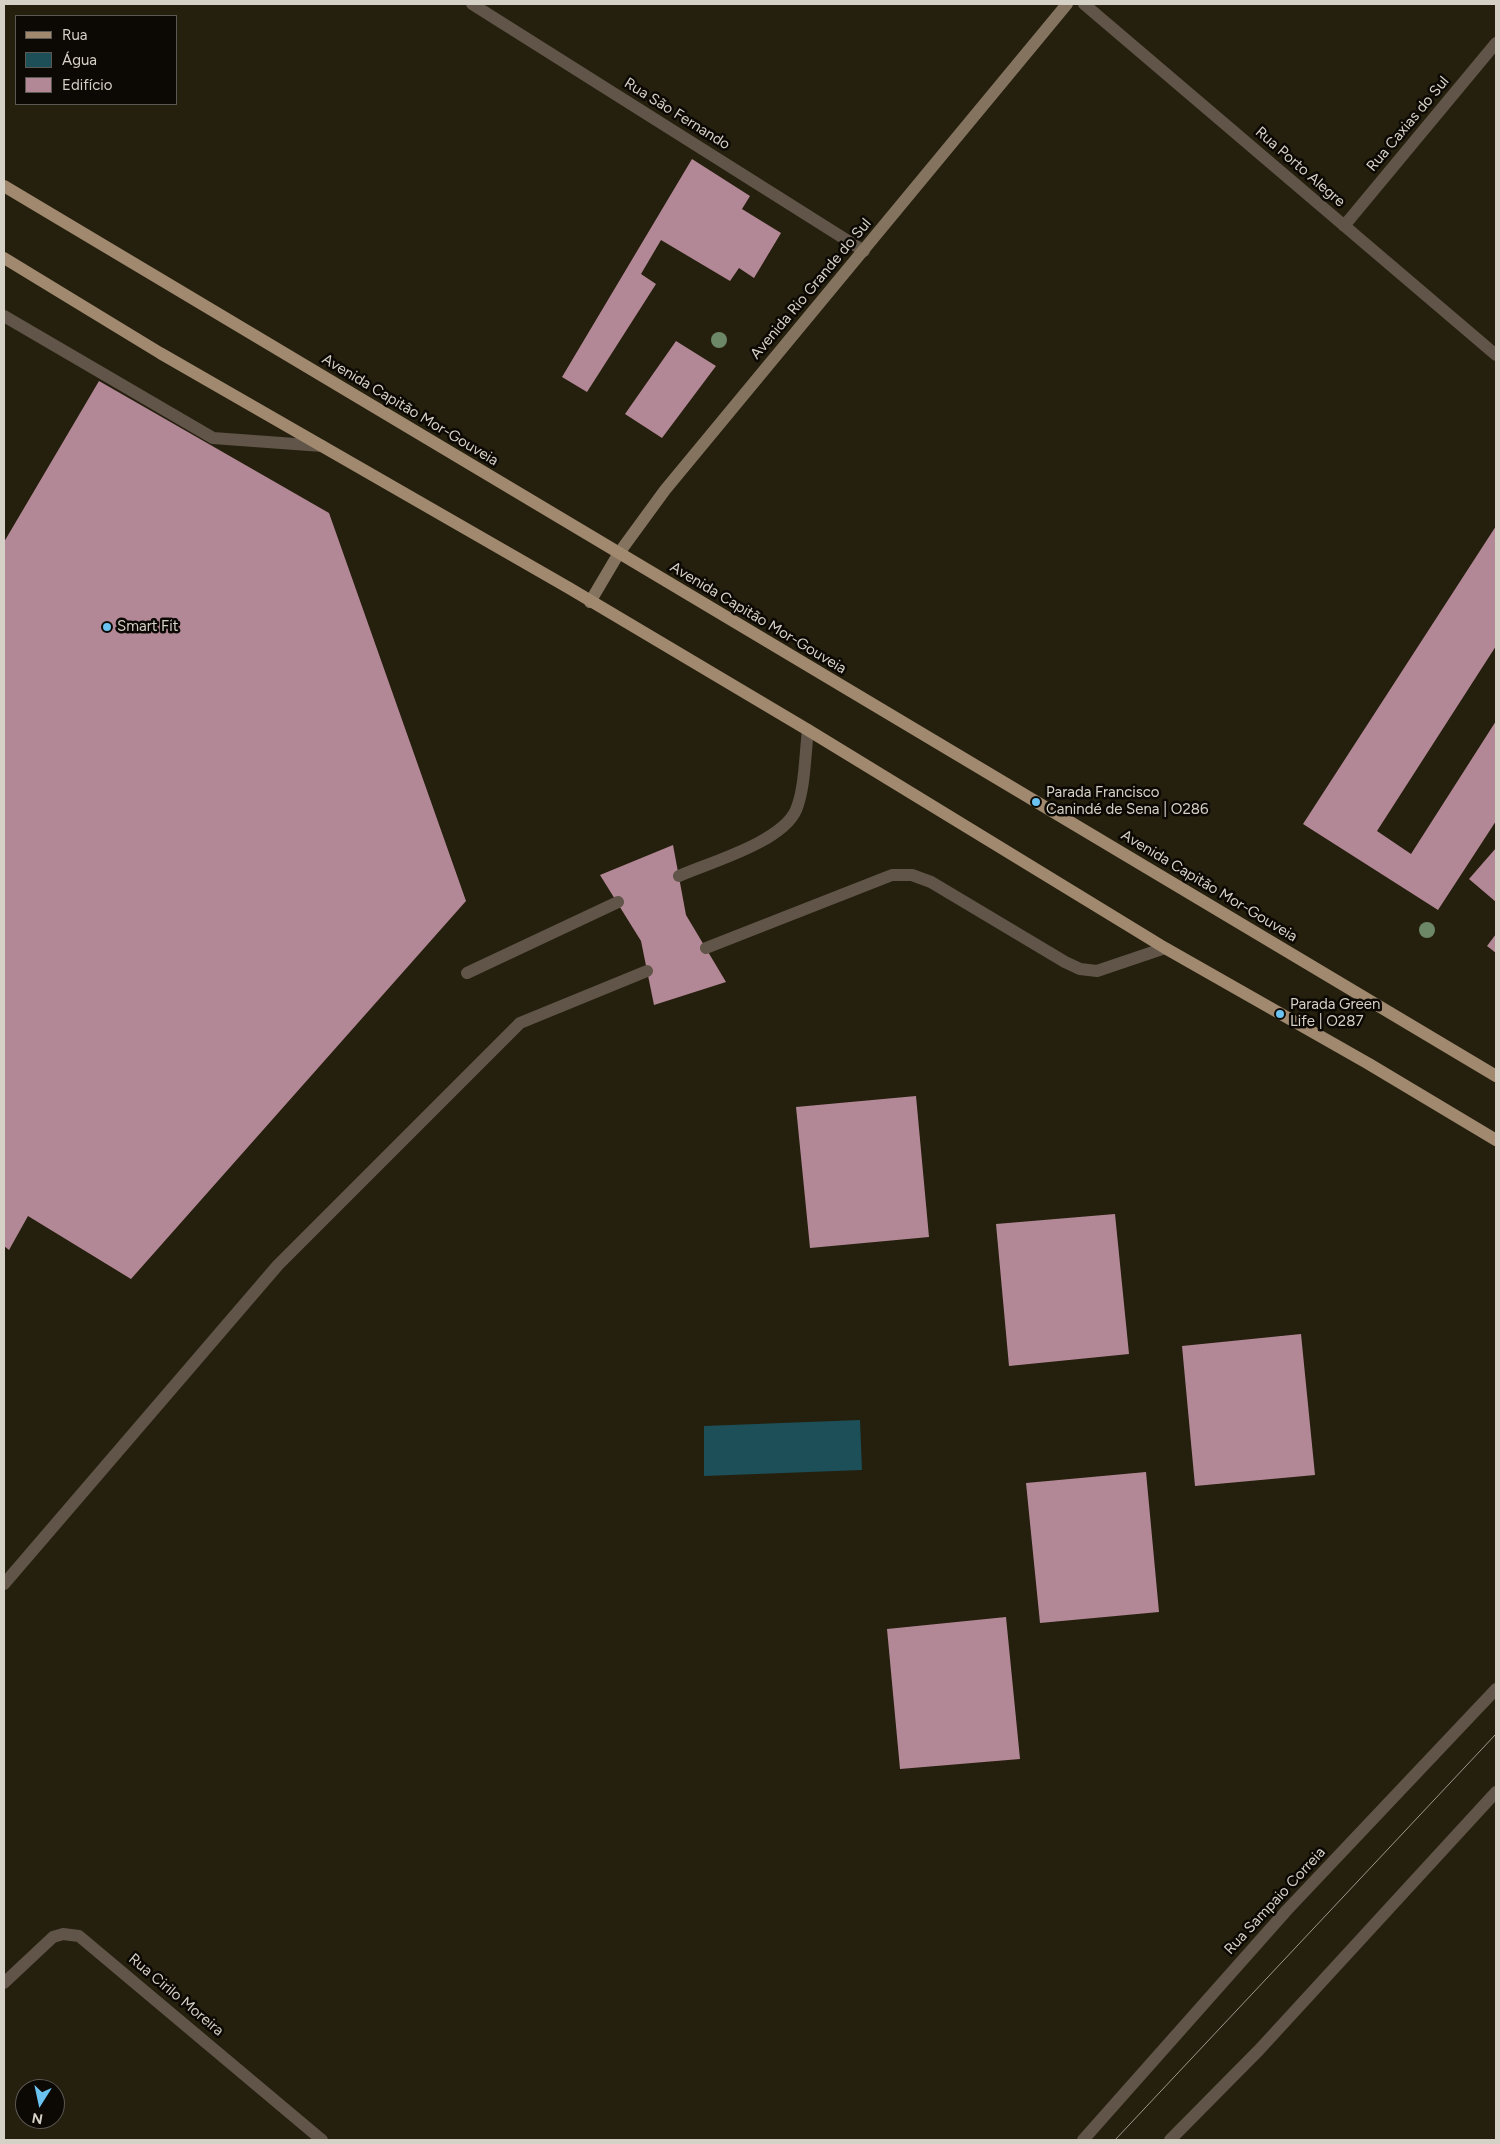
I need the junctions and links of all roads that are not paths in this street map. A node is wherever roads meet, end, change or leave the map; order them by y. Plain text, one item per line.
1 (472, 4) edge
2 (1067, 4) edge
3 (1084, 4) edge
4 (1496, 43) edge
5 (4, 186) edge
6 (1344, 226) junction
7 (864, 251) junction
8 (4, 258) edge
9 (4, 316) edge
10 (1496, 355) edge
11 (322, 446) junction
12 (619, 554) junction
13 (590, 602) junction
14 (808, 730) junction
15 (679, 876) dead end
16 (618, 902) dead end
17 (706, 948) dead end
18 (1165, 948) junction
19 (648, 972) dead end
20 (467, 973) dead end
21 (1496, 1076) edge
22 (1496, 1140) edge
23 (4, 1584) edge
24 (1496, 1689) edge
25 (1496, 1792) edge
26 (4, 1982) edge
27 (322, 2140) edge
28 (1082, 2140) edge
29 (1170, 2140) edge

1 - 7 street, Rua São Fernando
2 - 7 main road, Avenida Rio Grande do Sul
3 - 6 street, Rua Porto Alegre
4 - 6 street, Rua Caxias do Sul
5 - 12 main road, Avenida Capitão Mor-Gouveia
6 - 10 street, Rua Porto Alegre
7 - 12 main road, Avenida Rio Grande do Sul
8 - 11 main road
9 - 11 street
11 - 13 main road
12 - 13 main road, Avenida Rio Grande do Sul
12 - 21 main road, Avenida Capitão Mor-Gouveia
13 - 14 main road
14 - 15 street
14 - 18 main road
16 - 20 street
17 - 18 street
18 - 22 main road
19 - 23 street
24 - 28 street, Rua Sampaio Correia
25 - 29 street
26 - 27 street, Rua Cirilo Moreira

